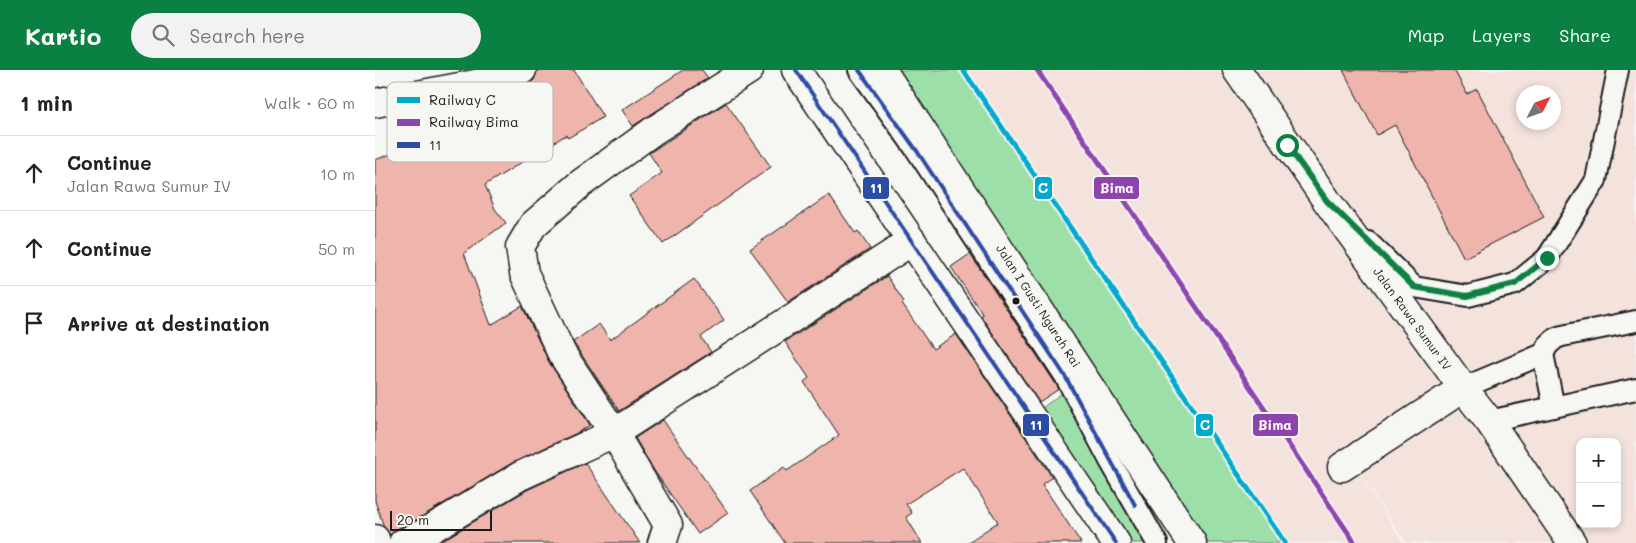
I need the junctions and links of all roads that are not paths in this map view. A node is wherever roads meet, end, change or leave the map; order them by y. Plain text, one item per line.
1 (521, 70) edge
2 (749, 70) edge
3 (796, 70) edge
4 (859, 70) edge
5 (882, 70) edge
6 (1237, 70) edge
7 (1618, 70) edge
8 (486, 82) edge
9 (1327, 201) junction
10 (912, 241) junction
11 (1636, 321) edge
12 (1543, 354) junction
13 (1463, 388) junction
14 (1636, 389) edge
15 (1554, 407) junction
16 (1489, 420) junction
17 (614, 433) junction
18 (1342, 467) dead end
19 (375, 539) edge
20 (376, 543) edge
21 (403, 543) edge
22 (662, 543) edge
23 (1116, 543) edge
24 (1157, 543) edge
25 (1192, 543) edge
26 (1572, 543) edge

1 - 8 street
2 - 17 street
3 - 10 street
4 - 24 lane
5 - 25 street, Jalan I Gusti Ngurah Rai
6 - 9 street, Jalan Rawa Sumur IV
7 - 9 lane
9 - 13 street, Jalan Rawa Sumur IV
10 - 17 street
10 - 23 street
11 - 12 lane
12 - 13 lane
12 - 15 lane
13 - 16 street, Jalan Rawa Sumur IV
13 - 18 street
14 - 15 lane
15 - 16 lane
16 - 26 street, Jalan Rawa Sumur IV
17 - 21 street
17 - 22 street
19 - 20 street

